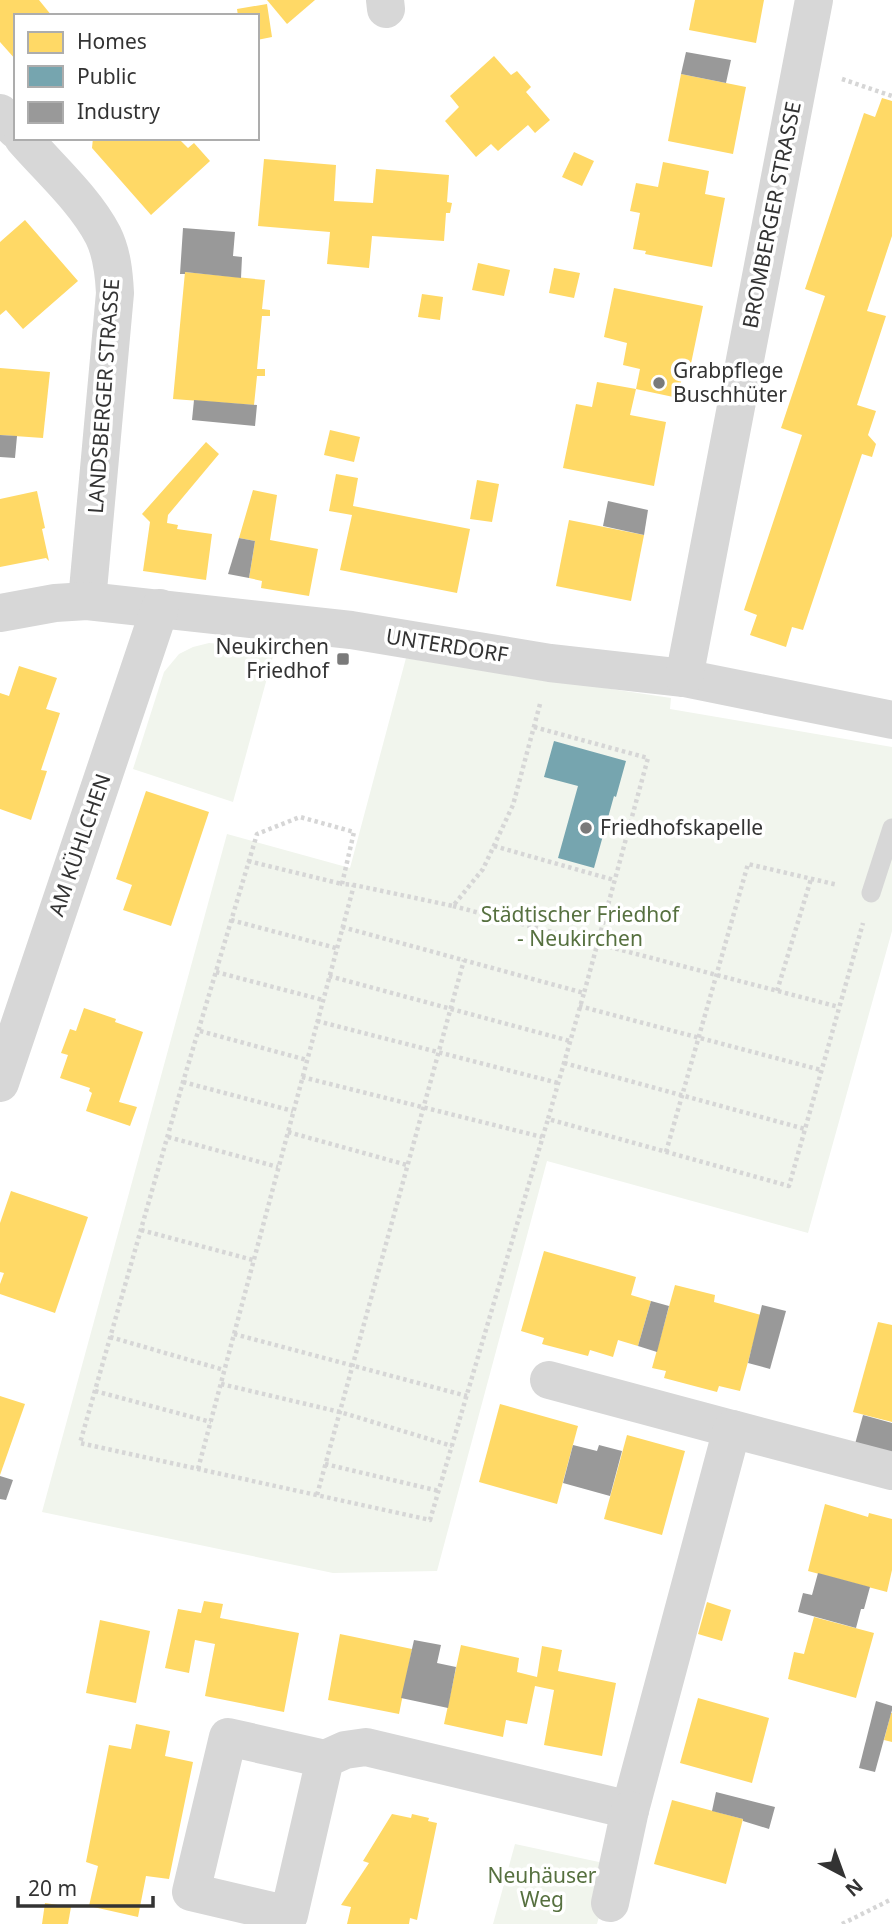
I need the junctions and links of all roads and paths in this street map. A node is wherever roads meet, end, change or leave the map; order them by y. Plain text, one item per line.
1 (814, 0) edge
2 (801, 65) junction
3 (892, 96) edge
4 (0, 113) edge
5 (14, 128) edge
6 (25, 140) edge
7 (88, 600) junction
8 (160, 607) junction
9 (0, 613) edge
10 (550, 663) junction
11 (684, 678) junction
12 (892, 720) edge
13 (534, 727) junction
14 (892, 828) edge
15 (494, 845) junction
16 (248, 861) junction
17 (811, 879) junction
18 (614, 880) junction
19 (342, 884) junction
20 (354, 885) junction
21 (872, 893) junction
22 (453, 906) junction
23 (231, 920) junction
24 (342, 927) junction
25 (597, 944) junction
26 (336, 948) junction
27 (464, 960) junction
28 (216, 972) junction
29 (716, 975) junction
30 (329, 976) junction
31 (777, 990) junction
32 (584, 993) junction
33 (323, 1000) junction
34 (579, 1006) junction
35 (839, 1007) junction
36 (451, 1008) junction
37 (317, 1021) junction
38 (199, 1030) junction
39 (699, 1037) junction
40 (570, 1041) junction
41 (439, 1052) junction
42 (307, 1060) junction
43 (564, 1063) junction
44 (821, 1070) junction
45 (302, 1077) junction
46 (183, 1082) junction
47 (0, 1083) edge
48 (558, 1083) junction
49 (682, 1095) junction
50 (424, 1108) junction
51 (293, 1111) junction
52 (548, 1119) junction
53 (805, 1129) junction
54 (288, 1132) junction
55 (168, 1137) junction
56 (542, 1138) junction
57 (666, 1152) junction
58 (408, 1165) junction
59 (278, 1167) junction
60 (141, 1230) junction
61 (253, 1260) junction
62 (234, 1334) junction
63 (110, 1337) junction
64 (352, 1366) junction
65 (224, 1370) junction
66 (549, 1380) dead end
67 (221, 1384) junction
68 (95, 1391) junction
69 (467, 1396) junction
70 (340, 1412) junction
71 (211, 1422) junction
72 (732, 1429) junction
73 (452, 1446) junction
74 (326, 1464) junction
75 (198, 1469) junction
76 (892, 1471) edge
77 (439, 1491) junction
78 (317, 1495) junction
79 (326, 1759) junction
80 (630, 1810) junction
81 (892, 1899) edge
82 (610, 1903) dead end
83 (217, 1911) edge
84 (842, 1924) edge

1 - 2 street, BROMBERGER STRASSE
2 - 3 path
2 - 11 street, BROMBERGER STRASSE
4 - 5 street
6 - 7 street, LANDSBERGER STRASSE
7 - 8 street, UNTERDORF
7 - 9 street, UNTERDORF
8 - 10 street, UNTERDORF
8 - 47 street, AM KÜHLCHEN
10 - 11 street, UNTERDORF
10 - 13 path
11 - 12 street, UNTERDORF
13 - 15 path
13 - 18 path
14 - 21 lane
15 - 18 path
15 - 22 path
16 - 19 path
16 - 19 path
16 - 23 path
17 - 21 path
17 - 29 path
17 - 31 path
18 - 25 path
19 - 20 path
20 - 22 path
20 - 24 path
21 - 35 path
22 - 25 path
23 - 26 path
23 - 28 path
24 - 26 path
24 - 27 path
25 - 29 path
25 - 32 path
26 - 30 path
27 - 32 path
27 - 36 path
28 - 33 path
28 - 38 path
29 - 31 path
29 - 39 path
30 - 33 path
30 - 36 path
31 - 35 path
32 - 34 path
33 - 37 path
34 - 39 path
34 - 40 path
35 - 44 path
36 - 40 path
36 - 41 path
37 - 41 path
37 - 42 path
38 - 42 path
38 - 46 path
39 - 44 path
39 - 49 path
40 - 43 path
41 - 48 path
41 - 50 path
42 - 45 path
43 - 48 path
43 - 49 path
44 - 53 path
45 - 50 path
45 - 51 path
46 - 51 path
46 - 55 path
48 - 52 path
49 - 53 path
49 - 57 path
50 - 56 path
50 - 58 path
51 - 54 path
52 - 56 path
52 - 57 path
53 - 57 path
54 - 58 path
54 - 59 path
55 - 59 path
55 - 60 path
56 - 69 path
58 - 64 path
59 - 61 path
60 - 61 path
60 - 63 path
61 - 62 path
62 - 64 path
62 - 65 path
63 - 65 path
63 - 68 path
64 - 69 path
64 - 70 path
65 - 67 path
66 - 72 street
67 - 70 path
67 - 71 path
68 - 71 path
68 - 75 path
69 - 73 path
70 - 73 path
70 - 74 path
71 - 75 path
72 - 76 street
72 - 80 street
73 - 77 path
74 - 77 path
74 - 78 path
75 - 78 path
77 - 78 path
79 - 80 street
79 - 83 street
79 - 83 street
80 - 82 street
81 - 84 path

